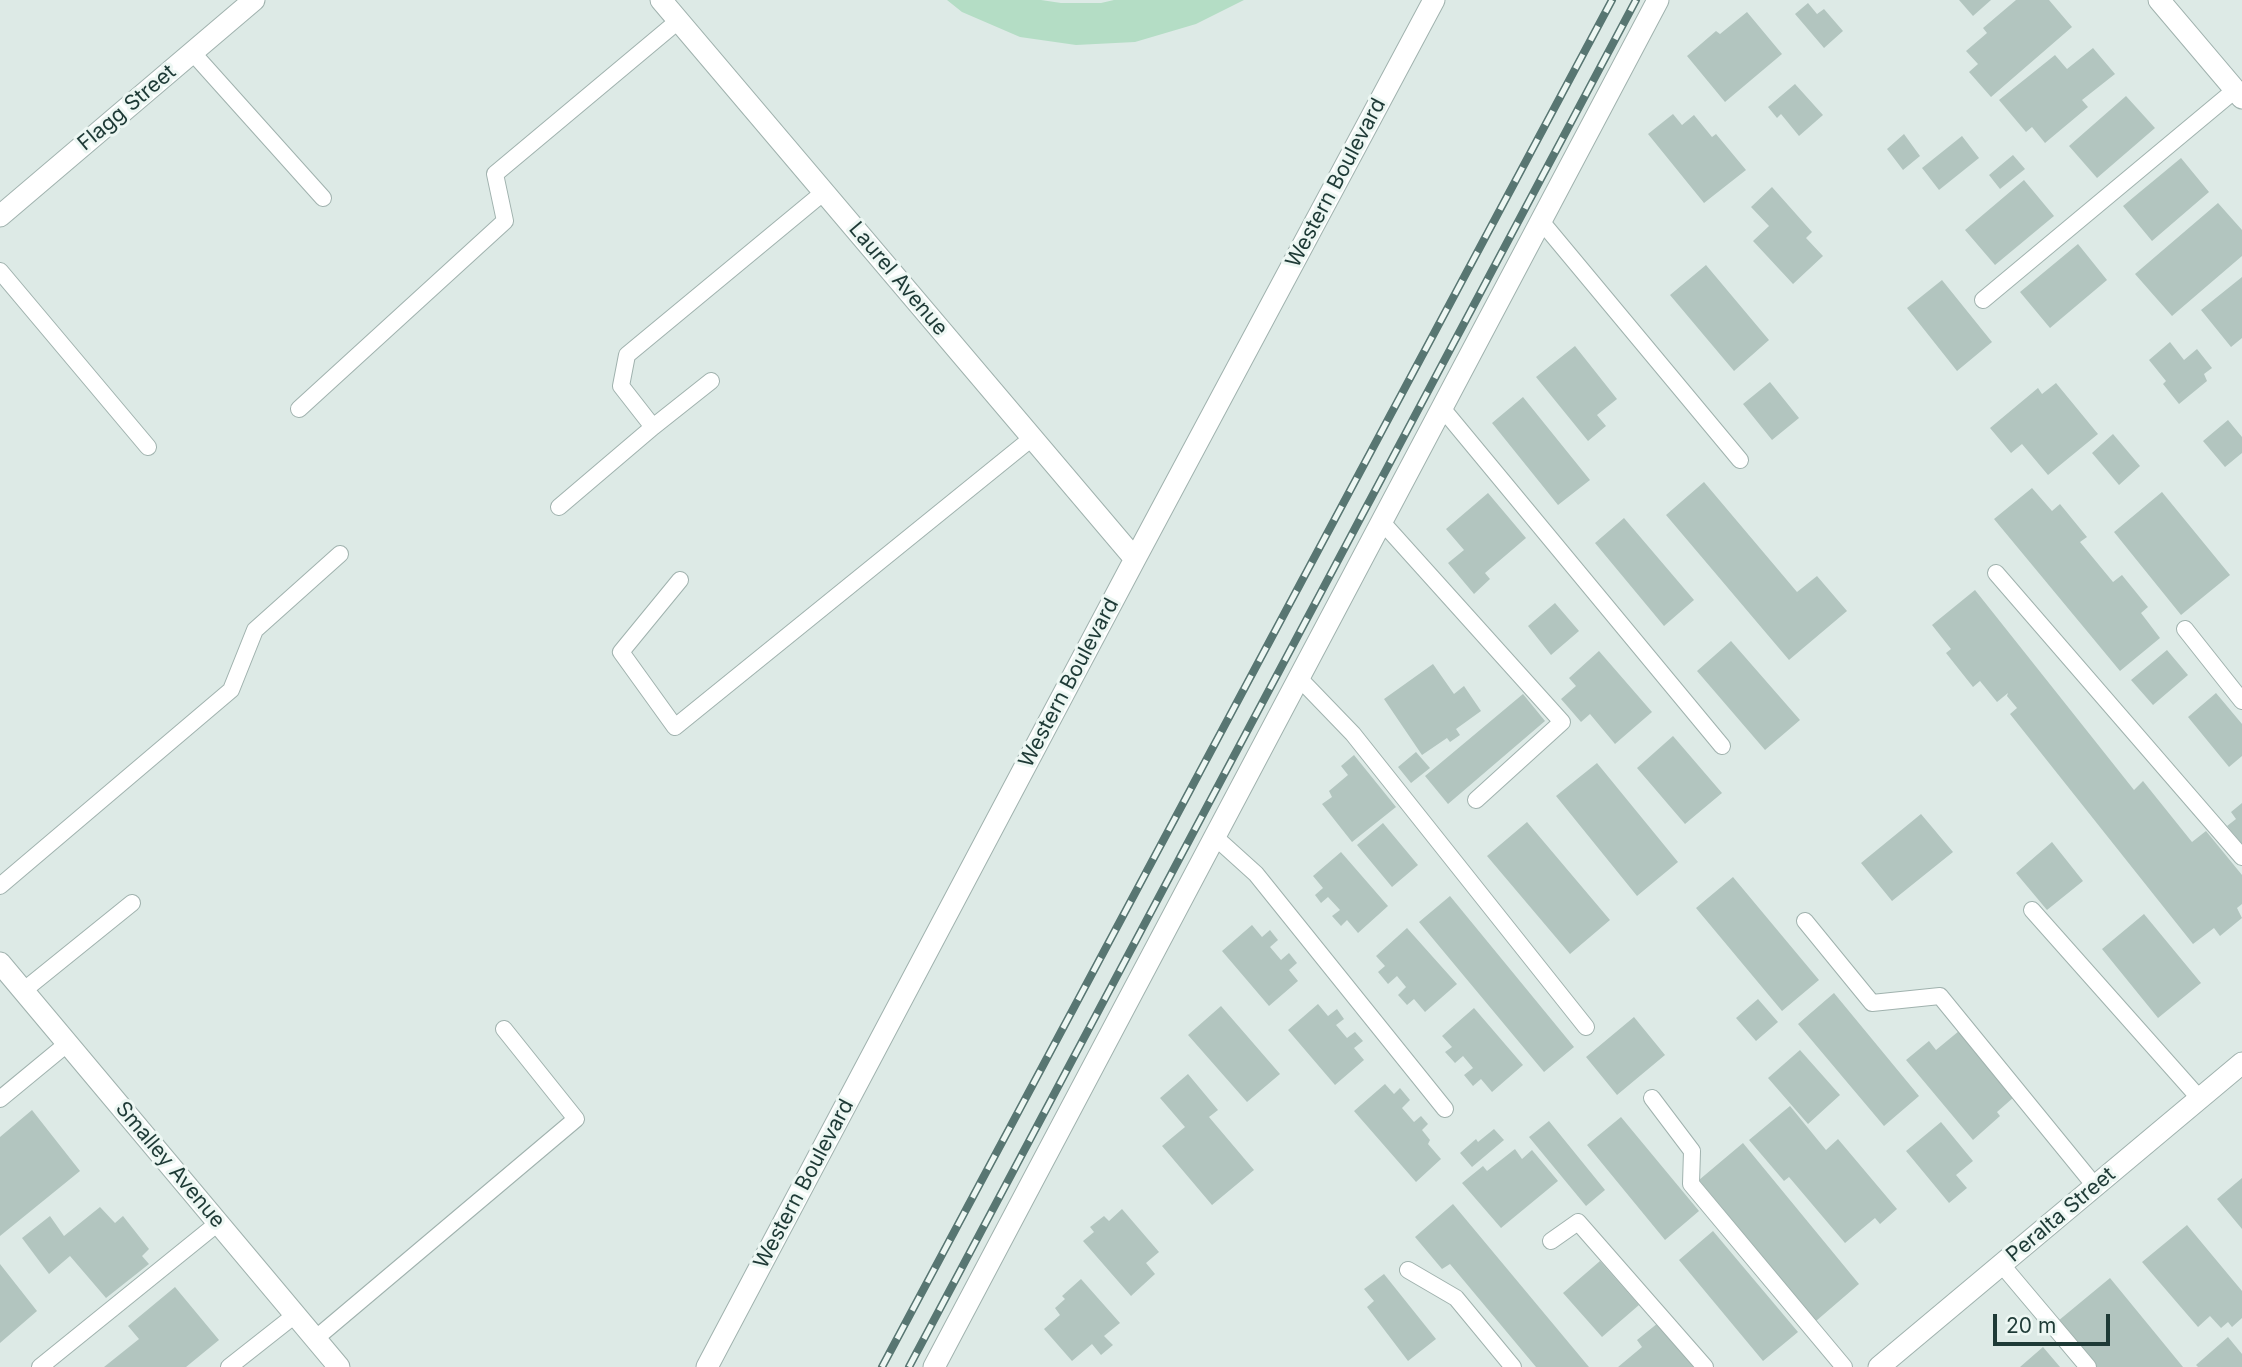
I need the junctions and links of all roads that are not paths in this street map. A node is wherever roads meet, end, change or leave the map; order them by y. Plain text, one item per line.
1 (254, 0) edge
2 (661, 0) edge
3 (1434, 0) edge
4 (1658, 0) edge
5 (2159, 0) edge
6 (678, 21) junction
7 (192, 52) junction
8 (2238, 94) edge
9 (824, 192) junction
10 (323, 198) dead end
11 (0, 216) edge
12 (1541, 221) junction
13 (0, 271) edge
14 (1983, 300) dead end
15 (710, 381) dead end
16 (1442, 408) junction
17 (299, 409) dead end
18 (653, 426) junction
19 (1032, 438) junction
20 (148, 447) dead end
21 (1740, 460) dead end
22 (559, 507) dead end
23 (1382, 522) junction
24 (340, 554) dead end
25 (1135, 559) junction
26 (1996, 573) dead end
27 (680, 580) dead end
28 (2185, 629) dead end
29 (1299, 678) junction
30 (2242, 701) edge
31 (1722, 746) dead end
32 (1476, 800) dead end
33 (1215, 837) junction
34 (2242, 857) edge
35 (0, 886) edge
36 (132, 903) dead end
37 (2032, 910) dead end
38 (1805, 921) dead end
39 (0, 963) edge
40 (23, 991) junction
41 (1586, 1027) dead end
42 (504, 1029) dead end
43 (68, 1043) junction
44 (2242, 1063) edge
45 (1652, 1098) dead end
46 (2200, 1098) junction
47 (0, 1099) edge
48 (1445, 1109) dead end
49 (2095, 1186) junction
50 (218, 1223) junction
51 (1551, 1241) dead end
52 (2002, 1265) junction
53 (1408, 1270) dead end
54 (295, 1315) junction
55 (315, 1339) junction
56 (40, 1367) edge
57 (229, 1367) edge
58 (339, 1367) edge
59 (707, 1367) edge
60 (934, 1367) edge
61 (1513, 1367) edge
62 (1704, 1367) edge
63 (1844, 1367) edge
64 (1879, 1367) edge
65 (2088, 1367) edge

1 - 7 street, Flagg Street
2 - 6 street, Laurel Avenue
3 - 25 street, Western Boulevard
4 - 12 street
5 - 8 street
6 - 9 street, Laurel Avenue
6 - 17 lane
7 - 10 lane
7 - 11 street, Flagg Street
8 - 14 lane
9 - 18 lane
9 - 19 street, Laurel Avenue
12 - 16 street
12 - 21 lane
13 - 20 lane
15 - 18 lane
16 - 23 street
16 - 31 lane
18 - 22 lane
19 - 25 street, Laurel Avenue
19 - 27 lane
23 - 29 street
23 - 32 lane
24 - 35 lane
25 - 59 street, Western Boulevard
26 - 34 lane
28 - 30 lane
29 - 33 street
29 - 41 lane
33 - 48 lane
33 - 60 street
36 - 40 lane
37 - 46 lane
38 - 49 lane
39 - 40 street, Smalley Avenue
40 - 43 street, Smalley Avenue
42 - 55 lane
43 - 47 lane
43 - 50 street, Smalley Avenue
44 - 46 street, Peralta Street
45 - 63 lane
46 - 49 street, Peralta Street
49 - 52 street, Peralta Street
50 - 54 street, Smalley Avenue
50 - 56 lane
51 - 62 lane
52 - 64 street, Peralta Street
52 - 65 lane
53 - 61 lane
54 - 55 street, Smalley Avenue
54 - 57 lane
55 - 58 street, Smalley Avenue

